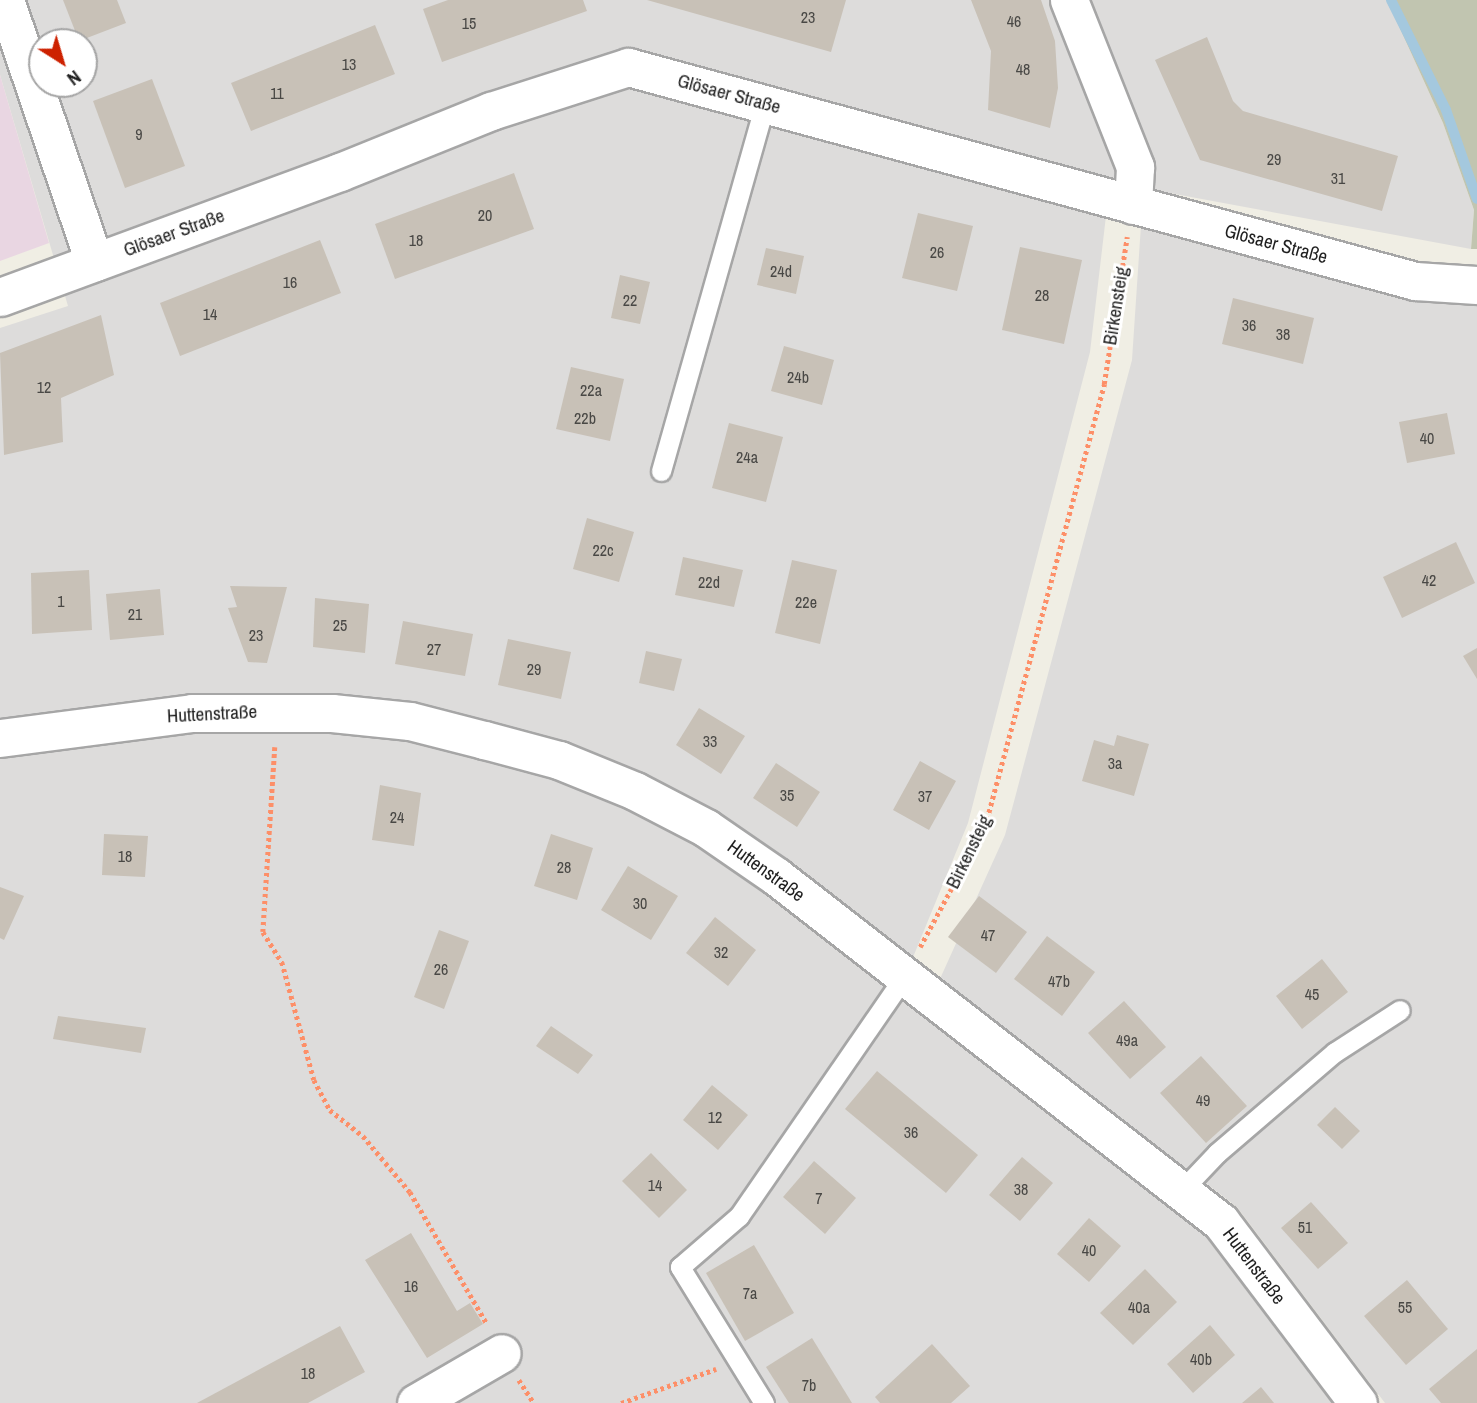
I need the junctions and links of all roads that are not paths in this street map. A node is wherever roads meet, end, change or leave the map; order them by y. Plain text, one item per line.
1 (5, 0) edge
2 (1069, 0) edge
3 (765, 103) junction
4 (1133, 205) junction
5 (94, 262) junction
6 (1477, 285) edge
7 (0, 297) edge
8 (662, 471) dead end
9 (0, 738) edge
10 (903, 978) junction
11 (1400, 1010) dead end
12 (1181, 1191) junction
13 (502, 1353) road end
14 (416, 1403) edge
15 (764, 1403) edge
16 (1358, 1403) edge

1 - 5 street
2 - 4 street
3 - 4 street, Glösaer Straße
3 - 5 street, Glösaer Straße
3 - 8 lane
4 - 6 street, Glösaer Straße
5 - 7 street, Glösaer Straße
9 - 10 street, Huttenstraße
10 - 12 street, Huttenstraße
10 - 15 lane
11 - 12 lane
12 - 16 street, Huttenstraße
13 - 14 street

